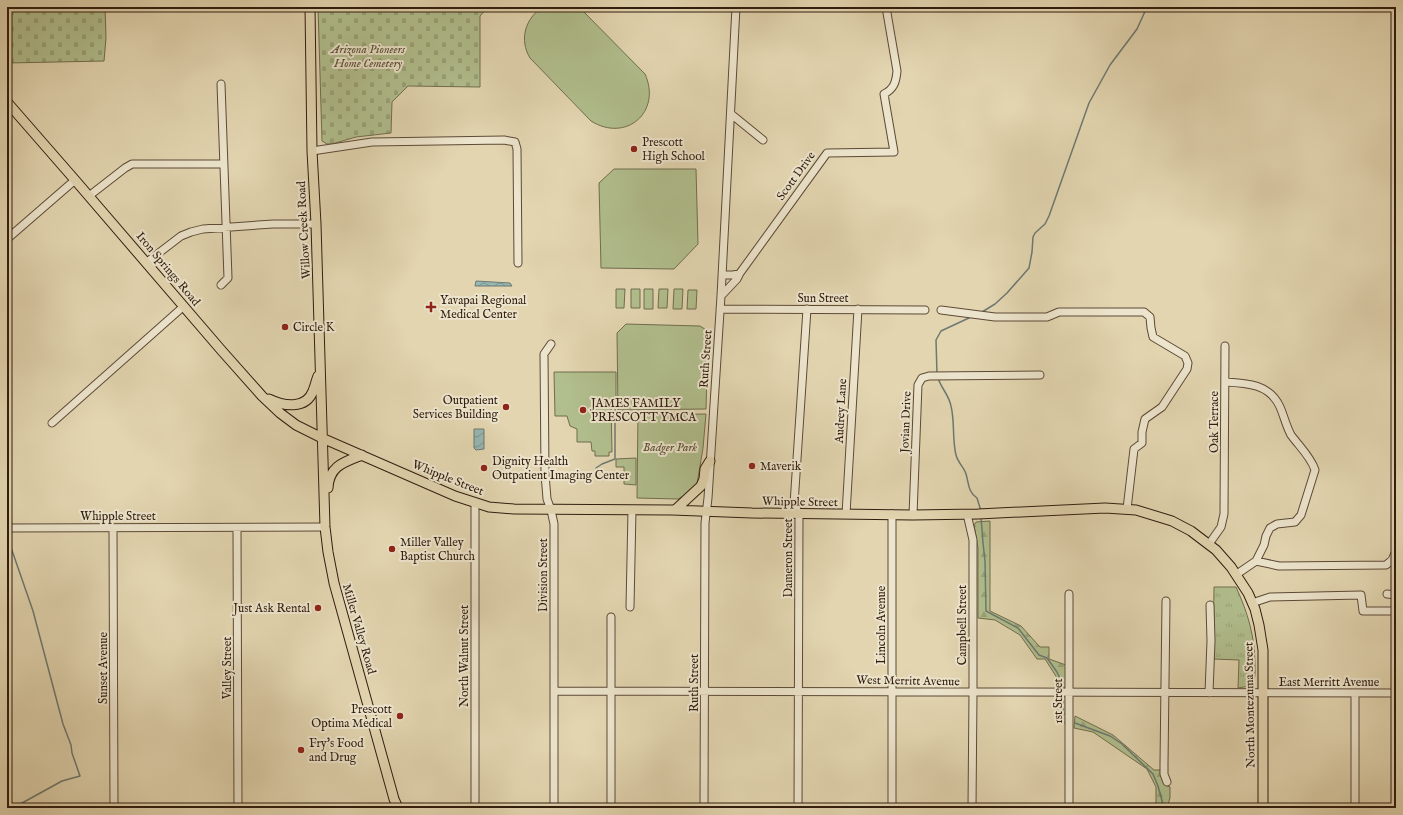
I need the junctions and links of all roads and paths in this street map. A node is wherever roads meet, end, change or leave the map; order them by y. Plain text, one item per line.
1 (310, 7) edge
2 (736, 7) edge
3 (886, 7) edge
4 (221, 84) dead end
5 (7, 102) edge
6 (731, 114) junction
7 (764, 140) dead end
8 (312, 151) junction
9 (223, 164) junction
10 (76, 180) junction
11 (89, 196) junction
12 (316, 224) junction
13 (225, 228) junction
14 (7, 239) edge
15 (146, 262) junction
16 (518, 264) dead end
17 (740, 273) junction
18 (722, 275) junction
19 (221, 285) dead end
20 (721, 296) junction
21 (184, 306) junction
22 (720, 309) junction
23 (807, 309) junction
24 (858, 310) junction
25 (925, 310) dead end
26 (941, 310) dead end
27 (551, 344) dead end
28 (1225, 346) dead end
29 (320, 368) junction
30 (1040, 375) dead end
31 (1225, 382) junction
32 (262, 396) junction
33 (52, 423) dead end
34 (322, 438) junction
35 (322, 453) joint
36 (362, 455) junction
37 (710, 461) junction
38 (324, 501) junction
39 (475, 503) junction
40 (1127, 509) junction
41 (551, 510) junction
42 (632, 510) junction
43 (675, 510) junction
44 (707, 511) junction
45 (799, 514) junction
46 (846, 514) junction
47 (892, 514) junction
48 (967, 514) junction
49 (913, 515) junction
50 (325, 527) junction
51 (7, 528) edge
52 (113, 528) junction
53 (237, 528) junction
54 (1209, 544) junction
55 (1396, 551) edge
56 (1256, 561) junction
57 (1237, 574) junction
58 (1069, 594) dead end
59 (1387, 594) dead end
60 (1396, 595) edge
61 (1166, 601) dead end
62 (1252, 603) junction
63 (1210, 604) dead end
64 (630, 607) dead end
65 (1396, 611) edge
66 (611, 617) dead end
67 (704, 690) junction
68 (554, 691) junction
69 (610, 691) junction
70 (798, 691) junction
71 (892, 692) junction
72 (1069, 692) junction
73 (1263, 692) junction
74 (973, 693) junction
75 (1208, 693) junction
76 (1165, 694) junction
77 (1355, 694) junction
78 (1396, 694) edge
79 (1167, 782) dead end
80 (114, 808) edge
81 (238, 808) edge
82 (398, 808) edge
83 (475, 808) edge
84 (554, 808) edge
85 (611, 808) edge
86 (704, 808) edge
87 (798, 808) edge
88 (892, 808) edge
89 (972, 808) edge
90 (1069, 808) edge
91 (1263, 808) edge
92 (1355, 808) edge

1 - 8 main road, Willow Creek Road
2 - 6 street, Ruth Street
3 - 17 street, Scott Drive
4 - 9 street
5 - 10 main road, Iron Springs Road
6 - 7 street
6 - 18 street, Ruth Street
8 - 12 main road, Willow Creek Road
8 - 16 street
9 - 11 street
9 - 13 street
10 - 11 main road, Iron Springs Road
10 - 14 street
11 - 15 main road, Iron Springs Road
12 - 13 street
12 - 29 main road, Willow Creek Road
13 - 15 street
13 - 19 street
15 - 21 main road, Iron Springs Road
17 - 18 street
17 - 20 street, Scott Drive
18 - 20 street, Ruth Street
20 - 22 street, Ruth Street
21 - 32 main road, Iron Springs Road
21 - 33 street
22 - 23 street, Sun Street
22 - 37 street, Ruth Street
23 - 24 street, Sun Street
23 - 45 street, Dameron Street
24 - 25 street, Sun Street
24 - 46 street, Audrey Lane
26 - 40 street
27 - 41 street, Division Street
28 - 31 street
29 - 32 main road
29 - 34 main road, Willow Creek Road
30 - 49 street, Jovian Drive
31 - 54 street, Oak Terrace
31 - 56 street, Oak Terrace
32 - 34 main road, Iron Springs Road
34 - 35 main road, Willow Creek Road
34 - 36 main road, Whipple Street
35 - 38 main road, Miller Valley Road
36 - 38 main road
36 - 39 main road, Whipple Street
37 - 43 main road
37 - 44 street, Ruth Street
38 - 50 main road, Miller Valley Road
39 - 41 main road, Whipple Street
39 - 83 street, North Walnut Street
40 - 48 main road, Whipple Street
40 - 54 main road, Whipple Street
41 - 42 main road, Whipple Street
41 - 68 street, Division Street
42 - 43 main road, Whipple Street
42 - 64 street
43 - 44 main road, Whipple Street
44 - 45 main road, Whipple Street
44 - 67 street, Ruth Street
45 - 46 main road, Whipple Street
45 - 70 street, Dameron Street
46 - 47 main road, Whipple Street
47 - 49 main road, Whipple Street
47 - 71 street, Lincoln Avenue
48 - 49 main road, Whipple Street
48 - 74 street, Campbell Street
50 - 53 street, Whipple Street
50 - 82 main road, Miller Valley Road
51 - 52 street, Whipple Street
52 - 53 street, Whipple Street
52 - 80 street, Sunset Avenue
53 - 81 street, Valley Street
54 - 57 main road, Whipple Street
55 - 56 street
56 - 57 street
57 - 62 main road, Whipple Street
58 - 72 street, 1st Street
59 - 60 street
61 - 76 street
62 - 65 street
62 - 73 main road, North Montezuma Street
63 - 75 street
66 - 69 street
67 - 69 street, West Merritt Avenue
67 - 70 street, West Merritt Avenue
67 - 86 street, Ruth Street
68 - 69 street, West Merritt Avenue
68 - 84 street, Division Street
69 - 85 street
70 - 71 street, West Merritt Avenue
70 - 87 street, Dameron Street
71 - 74 street, West Merritt Avenue
71 - 88 street, Lincoln Avenue
72 - 74 street, West Merritt Avenue
72 - 76 street, West Merritt Avenue
72 - 90 street, 1st Street
73 - 75 street, West Merritt Avenue
73 - 77 street, East Merritt Avenue
73 - 91 main road, North Montezuma Street
74 - 89 street, Campbell Street
75 - 76 street, West Merritt Avenue
76 - 79 street
77 - 78 street, East Merritt Avenue
77 - 92 street

